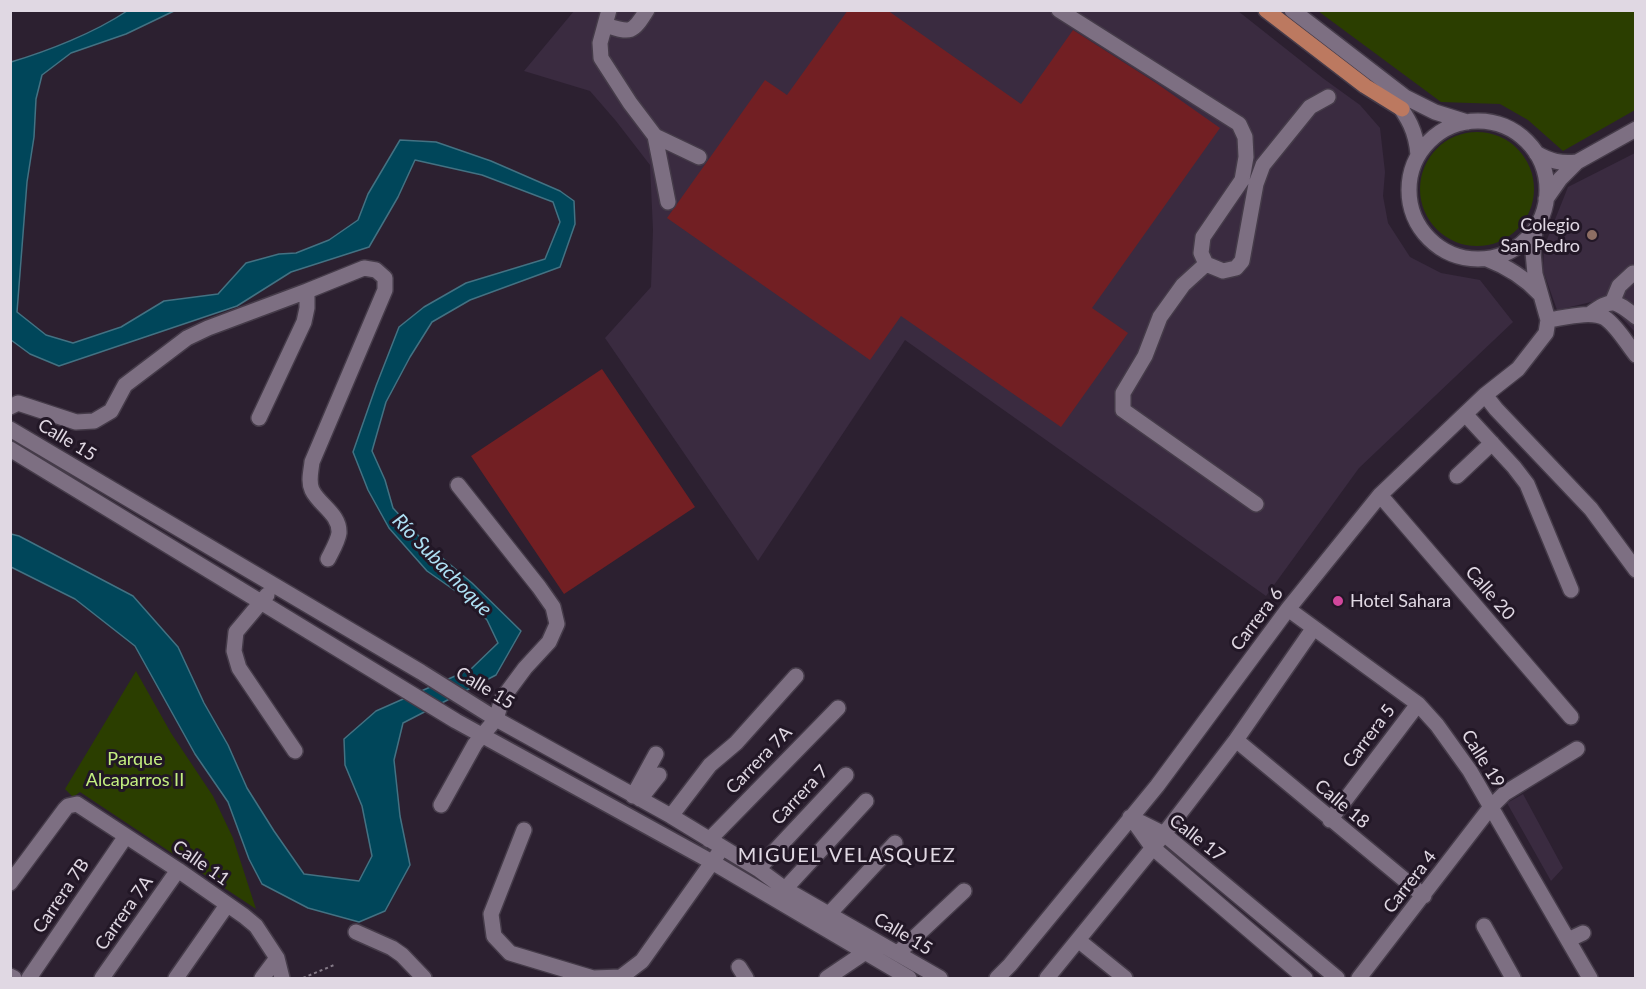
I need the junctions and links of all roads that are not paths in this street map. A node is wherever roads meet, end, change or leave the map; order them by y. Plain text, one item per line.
1 (646, 10) edge
2 (1059, 10) edge
3 (1266, 10) edge
4 (1292, 10) edge
5 (607, 18) edge
6 (1378, 76) junction
7 (1328, 97) dead end
8 (1402, 109) junction
9 (1467, 122) junction
10 (1635, 129) edge
11 (655, 136) junction
12 (1536, 153) junction
13 (1418, 155) junction
14 (699, 157) dead end
15 (1577, 162) junction
16 (1249, 182) junction
17 (1546, 199) junction
18 (668, 202) dead end
19 (1535, 229) junction
20 (1487, 259) junction
21 (1206, 264) junction
22 (1633, 273) dead end
23 (307, 291) junction
24 (1542, 296) junction
25 (1612, 303) junction
26 (1590, 314) junction
27 (1635, 317) edge
28 (1548, 320) junction
29 (1635, 356) edge
30 (1485, 395) junction
31 (10, 406) edge
32 (1465, 414) junction
33 (259, 418) dead end
34 (10, 429) edge
35 (1492, 443) junction
36 (10, 449) edge
37 (1457, 476) dead end
38 (458, 485) dead end
39 (1380, 495) junction
40 (1256, 504) dead end
41 (328, 559) dead end
42 (1635, 570) edge
43 (274, 585) junction
44 (1571, 590) dead end
45 (261, 601) junction
46 (1288, 609) junction
47 (1313, 629) junction
48 (796, 676) dead end
49 (1418, 705) junction
50 (838, 708) dead end
51 (1570, 717) dead end
52 (496, 719) junction
53 (481, 735) junction
54 (1236, 740) junction
55 (1577, 749) dead end
56 (295, 751) dead end
57 (656, 754) dead end
58 (659, 775) dead end
59 (846, 775) dead end
60 (637, 798) junction
61 (866, 801) dead end
62 (441, 805) dead end
63 (1490, 808) junction
64 (671, 816) junction
65 (1130, 817) junction
66 (1330, 820) junction
67 (524, 830) dead end
68 (1164, 834) junction
69 (126, 836) junction
70 (895, 843) dead end
71 (716, 844) junction
72 (1152, 847) junction
73 (712, 862) junction
74 (758, 869) junction
75 (178, 870) junction
76 (10, 883) edge
77 (785, 889) junction
78 (964, 891) dead end
79 (1424, 896) junction
80 (227, 905) junction
81 (830, 914) junction
82 (1484, 926) dead end
83 (356, 932) dead end
84 (1583, 933) dead end
85 (1078, 940) junction
86 (1568, 940) junction
87 (864, 953) junction
88 (898, 954) junction
89 (277, 958) junction
90 (29, 978) edge
91 (102, 978) edge
92 (176, 978) edge
93 (262, 978) edge
94 (282, 978) edge
95 (424, 978) edge
96 (827, 978) edge
97 (909, 978) edge
98 (940, 978) edge
99 (997, 978) edge
100 (1047, 978) edge
101 (1125, 978) edge
102 (1305, 978) edge
103 (1337, 978) edge
104 (1359, 978) edge
105 (1513, 978) edge
106 (1590, 978) edge

1 - 5 street
2 - 16 street
3 - 8 main road
4 - 6 street
5 - 11 street
6 - 8 street
6 - 9 street
7 - 16 street
8 - 13 street
9 - 12 street
9 - 13 street
10 - 15 street
11 - 14 street
11 - 18 street
12 - 15 street
12 - 17 street
13 - 20 street
15 - 17 street
16 - 21 street
16 - 21 street
17 - 19 street
19 - 20 street
19 - 24 street
20 - 24 street
21 - 40 street
22 - 25 street
23 - 31 street
23 - 33 street
23 - 41 street
24 - 28 street
25 - 26 street
25 - 27 street
26 - 28 street
26 - 29 street
28 - 30 street, Carrera 6
30 - 32 street, Carrera 6
30 - 42 street
32 - 35 street
32 - 39 street, Carrera 6
34 - 43 street, Calle 15
35 - 37 street
35 - 44 street
36 - 45 street, Calle 15
38 - 52 street
39 - 46 street, Carrera 6
39 - 51 street, Calle 20
43 - 45 street
43 - 52 street, Calle 15
45 - 53 street, Calle 15
45 - 56 street
46 - 47 street, Calle 19
46 - 65 street, Carrera 6
47 - 49 street, Calle 19
47 - 54 street
48 - 64 street
49 - 63 street, Calle 19
49 - 66 street, Carrera 5
50 - 71 street, Carrera 7A
52 - 53 street
52 - 60 street, Calle 15
53 - 62 street
53 - 73 street, Calle 15
54 - 66 street, Calle 18
54 - 68 street
55 - 63 street, Carrera 4
57 - 60 street
58 - 60 street
59 - 74 street, Carrera 7
60 - 64 street, Calle 15
61 - 77 street
63 - 79 street, Carrera 4
63 - 86 street, Calle 19
64 - 71 street, Calle 15
65 - 68 street, Calle 17
65 - 72 street, Calle 17
65 - 99 street, Carrera 6
66 - 79 street, Calle 18
67 - 73 street, Carrera 7A
68 - 72 street
68 - 103 street, Calle 17
69 - 75 street, Calle 11
69 - 76 street, Calle 11
69 - 90 street, Carrera 7B
70 - 81 street
71 - 73 street, Carrera 7A
71 - 74 street, Calle 15
72 - 85 street
72 - 102 street, Calle 17
73 - 87 street, Calle 15
74 - 77 street, Calle 15
75 - 80 street, Calle 11
75 - 91 street, Carrera 7A
77 - 81 street, Calle 15
78 - 88 street
79 - 104 street, Carrera 4
80 - 89 street, Calle 11
80 - 92 street
81 - 88 street, Calle 15
82 - 105 street
83 - 95 street
84 - 86 street
85 - 100 street
85 - 101 street
86 - 106 street, Calle 19
87 - 96 street
87 - 97 street, Calle 15
88 - 98 street, Calle 15
89 - 93 street
89 - 94 street, Calle 11

